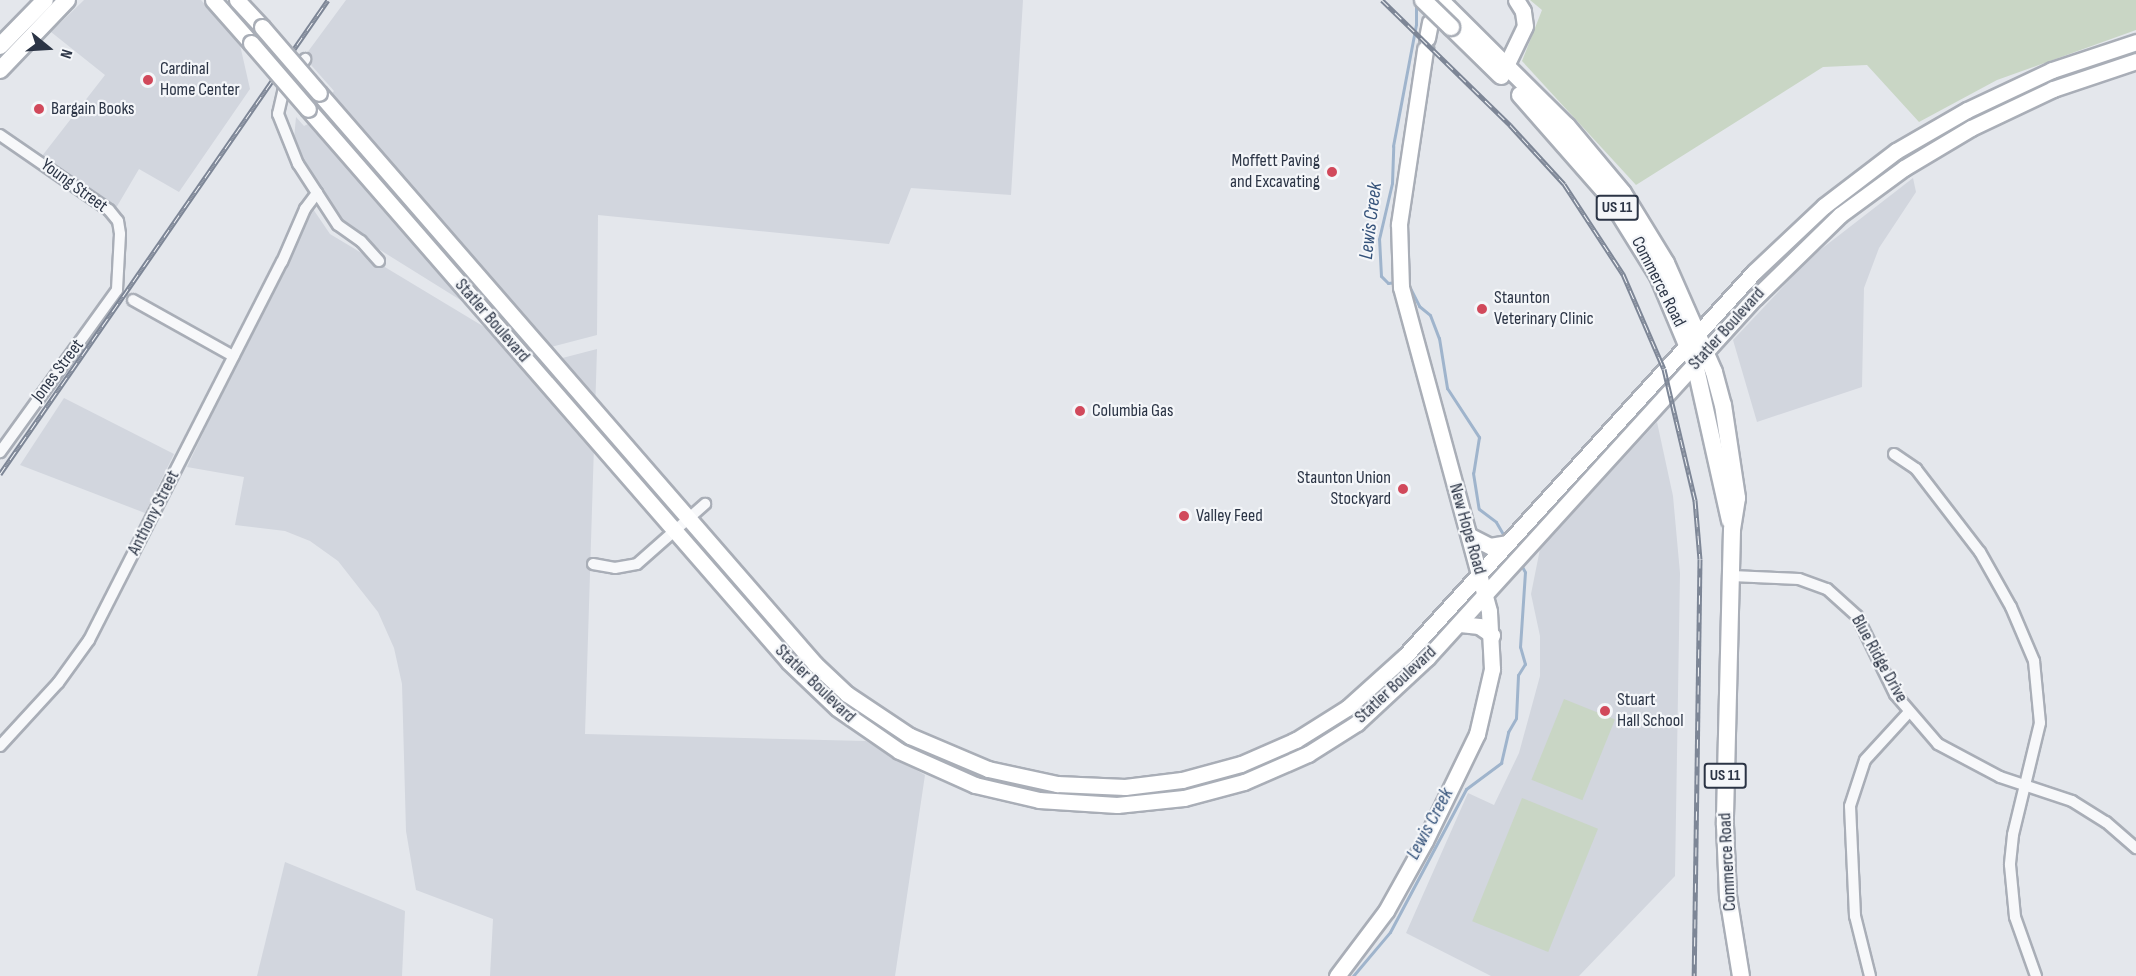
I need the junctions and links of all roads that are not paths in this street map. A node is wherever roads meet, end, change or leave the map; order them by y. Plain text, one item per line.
1 (45, 0) edge
2 (67, 0) edge
3 (213, 0) edge
4 (237, 0) edge
5 (1423, 0) edge
6 (1440, 0) edge
7 (1516, 0) edge
8 (1452, 20) junction
9 (1430, 22) dead end
10 (2136, 42) edge
11 (0, 46) edge
12 (305, 59) dead end
13 (2136, 61) edge
14 (0, 70) edge
15 (1504, 71) junction
16 (0, 135) edge
17 (317, 193) junction
18 (379, 261) dead end
19 (117, 290) joint
20 (133, 300) dead end
21 (1693, 338) junction
22 (233, 356) junction
23 (1700, 358) junction
24 (0, 452) edge
25 (1893, 454) dead end
26 (705, 504) dead end
27 (687, 518) junction
28 (674, 531) junction
29 (1476, 540) junction
30 (1507, 543) junction
31 (593, 564) dead end
32 (1484, 569) junction
33 (1732, 576) junction
34 (1485, 595) junction
35 (1460, 624) junction
36 (1492, 635) junction
37 (1909, 712) junction
38 (0, 746) edge
39 (2026, 784) junction
40 (2136, 848) edge
41 (1337, 976) edge
42 (1741, 976) edge
43 (1870, 976) edge
44 (2036, 976) edge

1 - 11 main road
2 - 14 main road
3 - 28 main road, Statler Boulevard, bridge
4 - 27 main road, Statler Boulevard, bridge
5 - 8 main road, Commerce Road / US 11, bridge
6 - 8 main road, Commerce Road / US 11
7 - 15 main road
8 - 15 main road, Commerce Road / US 11
9 - 29 main road, New Hope Road
10 - 21 main road, Statler Boulevard
12 - 17 street
13 - 23 main road, Statler Boulevard
15 - 21 main road, Commerce Road / US 11
16 - 19 street, Young Street
17 - 18 street
17 - 22 street, Anthony Street
19 - 24 street, Jones Street
20 - 22 street
21 - 23 main road, Commerce Road / US 11
21 - 30 main road, Statler Boulevard
22 - 38 street, Anthony Street
23 - 33 main road, Commerce Road / US 11
23 - 34 main road, Statler Boulevard
25 - 39 street
26 - 27 street
27 - 28 street
27 - 32 main road, Statler Boulevard
28 - 31 street
28 - 35 main road, Statler Boulevard
29 - 30 main road
29 - 32 main road, New Hope Road
30 - 32 main road, Statler Boulevard
32 - 34 main road, New Hope Road
33 - 37 street, Blue Ridge Drive
33 - 42 main road, Commerce Road / US 11
34 - 35 main road, Statler Boulevard
34 - 36 main road, New Hope Road
35 - 36 main road
36 - 41 main road, New Hope Road
37 - 39 street, Blue Ridge Drive
37 - 43 street
39 - 40 street, Blue Ridge Drive
39 - 44 street

